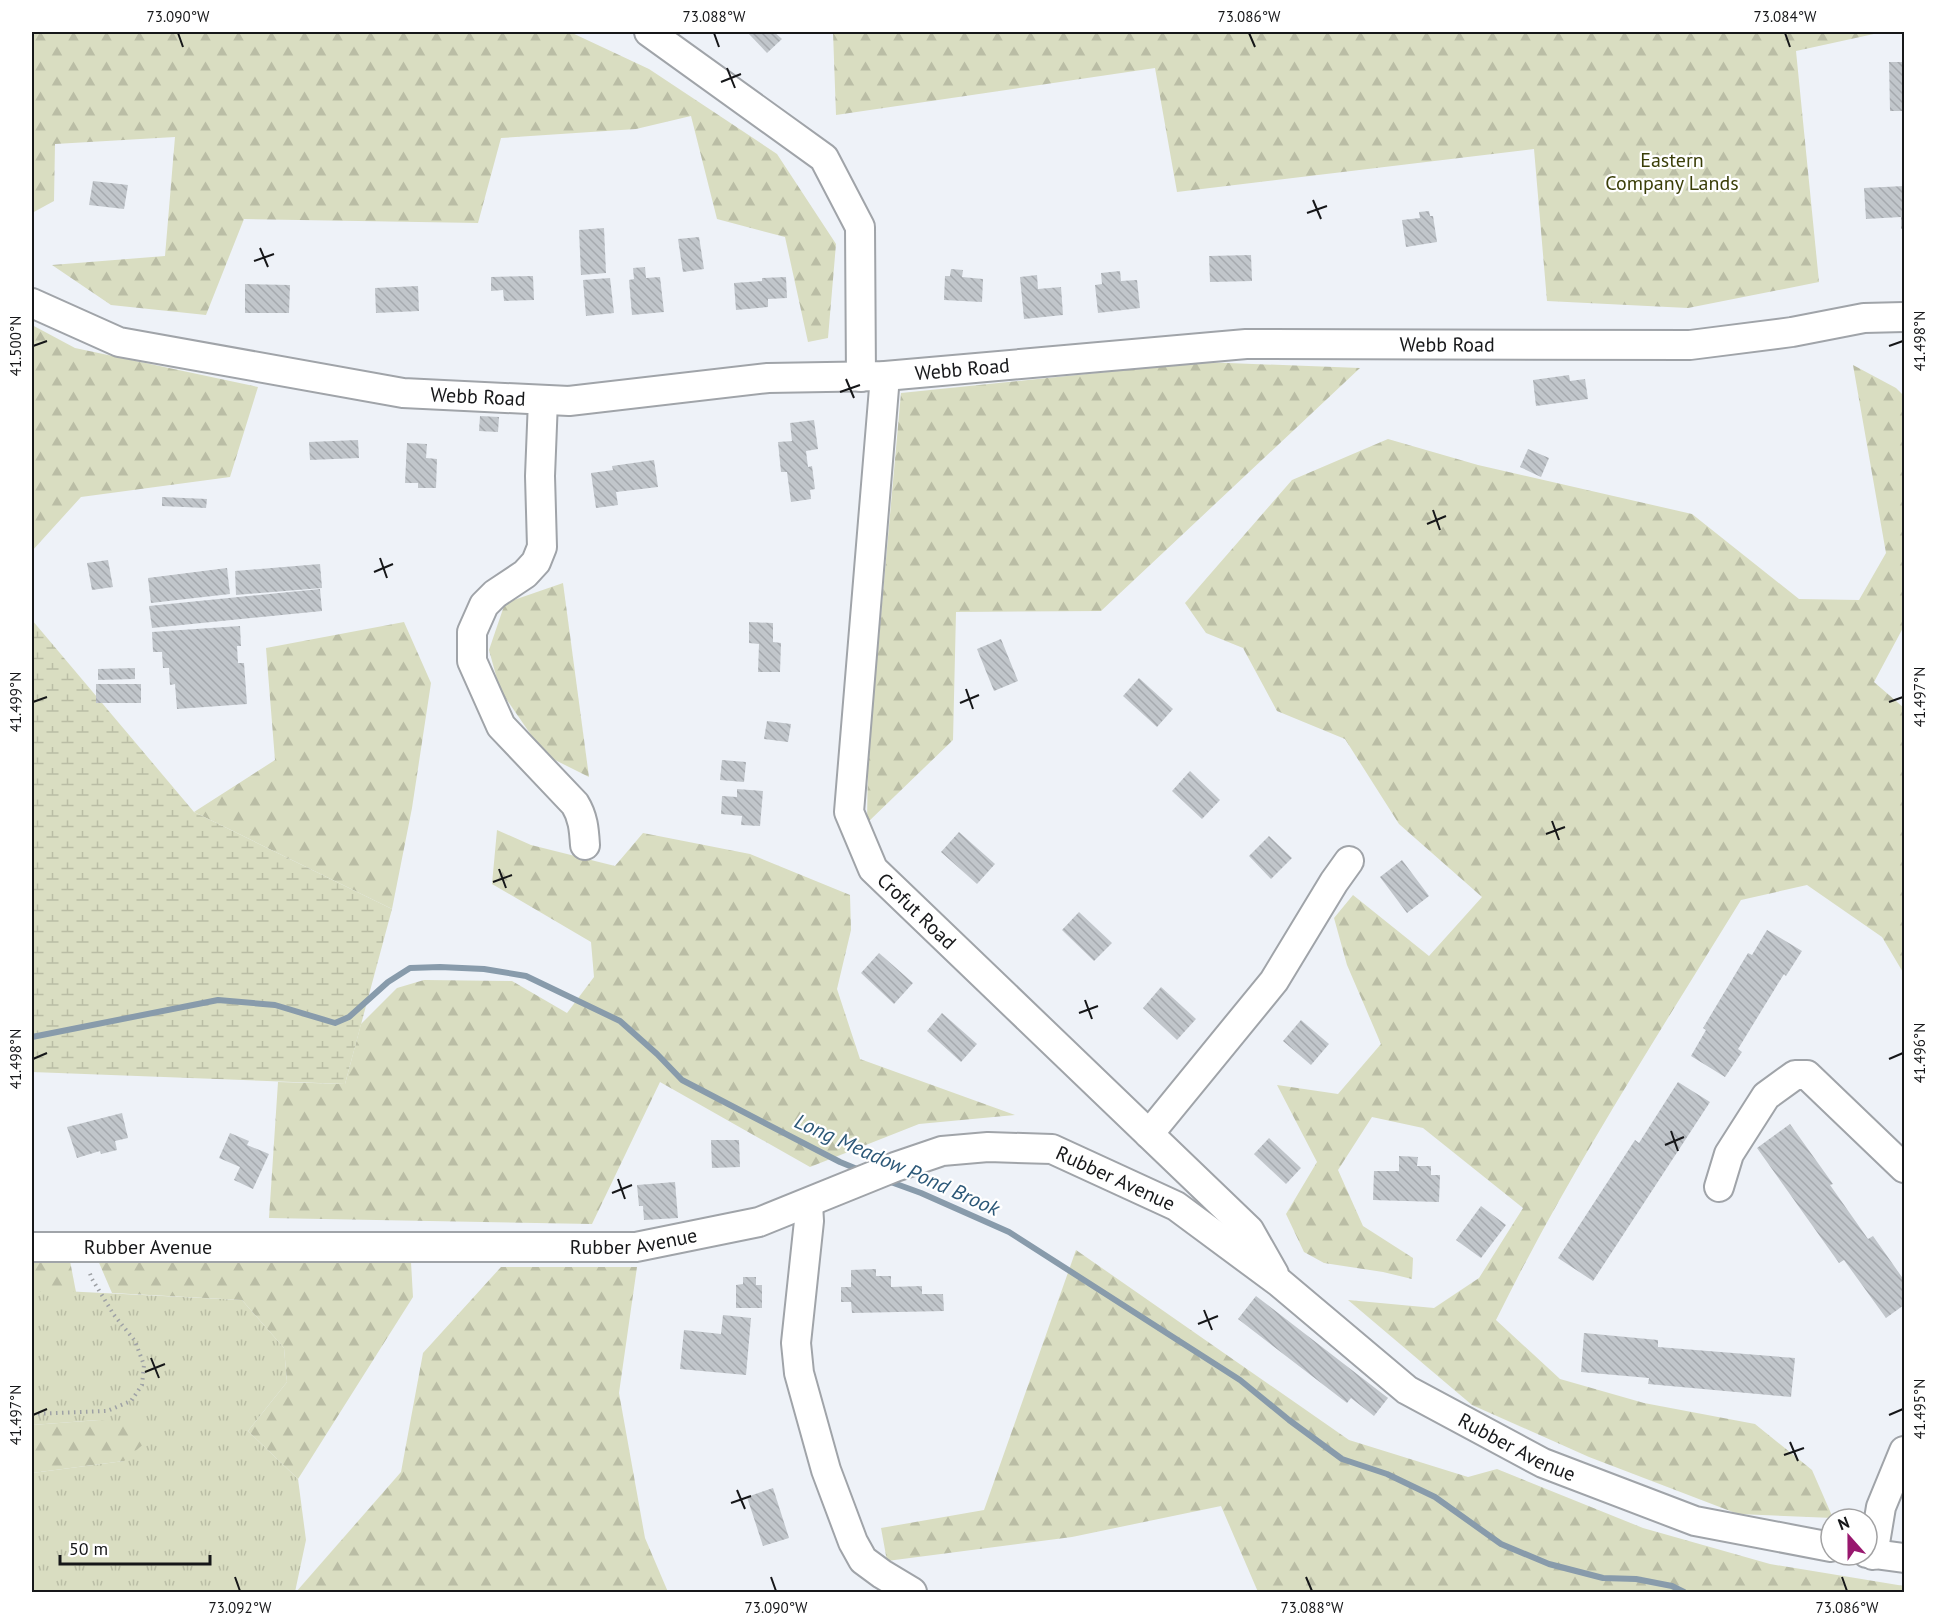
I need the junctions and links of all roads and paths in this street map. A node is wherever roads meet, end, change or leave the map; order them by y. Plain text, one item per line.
1 (649, 32) edge
2 (32, 303) edge
3 (1905, 316) edge
4 (873, 376) junction
5 (543, 400) junction
6 (585, 845) dead end
7 (1349, 861) dead end
8 (1149, 1134) junction
9 (1905, 1168) edge
10 (1719, 1187) dead end
11 (808, 1204) junction
12 (32, 1247) edge
13 (84, 1247) junction
14 (1280, 1283) junction
15 (32, 1414) edge
16 (1905, 1451) edge
17 (1879, 1516) edge
18 (1819, 1545) edge
19 (1879, 1555) edge
20 (1905, 1558) edge
21 (912, 1593) edge

1 - 4 street, Crofut Road
2 - 5 street, Webb Road
3 - 4 street, Webb Road
4 - 5 street, Webb Road
4 - 8 street, Crofut Road
5 - 6 street
7 - 8 street
8 - 14 street, Crofut Road
9 - 10 street
11 - 13 street, Rubber Avenue
11 - 14 street, Rubber Avenue
11 - 21 street
12 - 13 street, Rubber Avenue
13 - 15 path
14 - 18 street, Rubber Avenue
16 - 17 street
19 - 20 street

